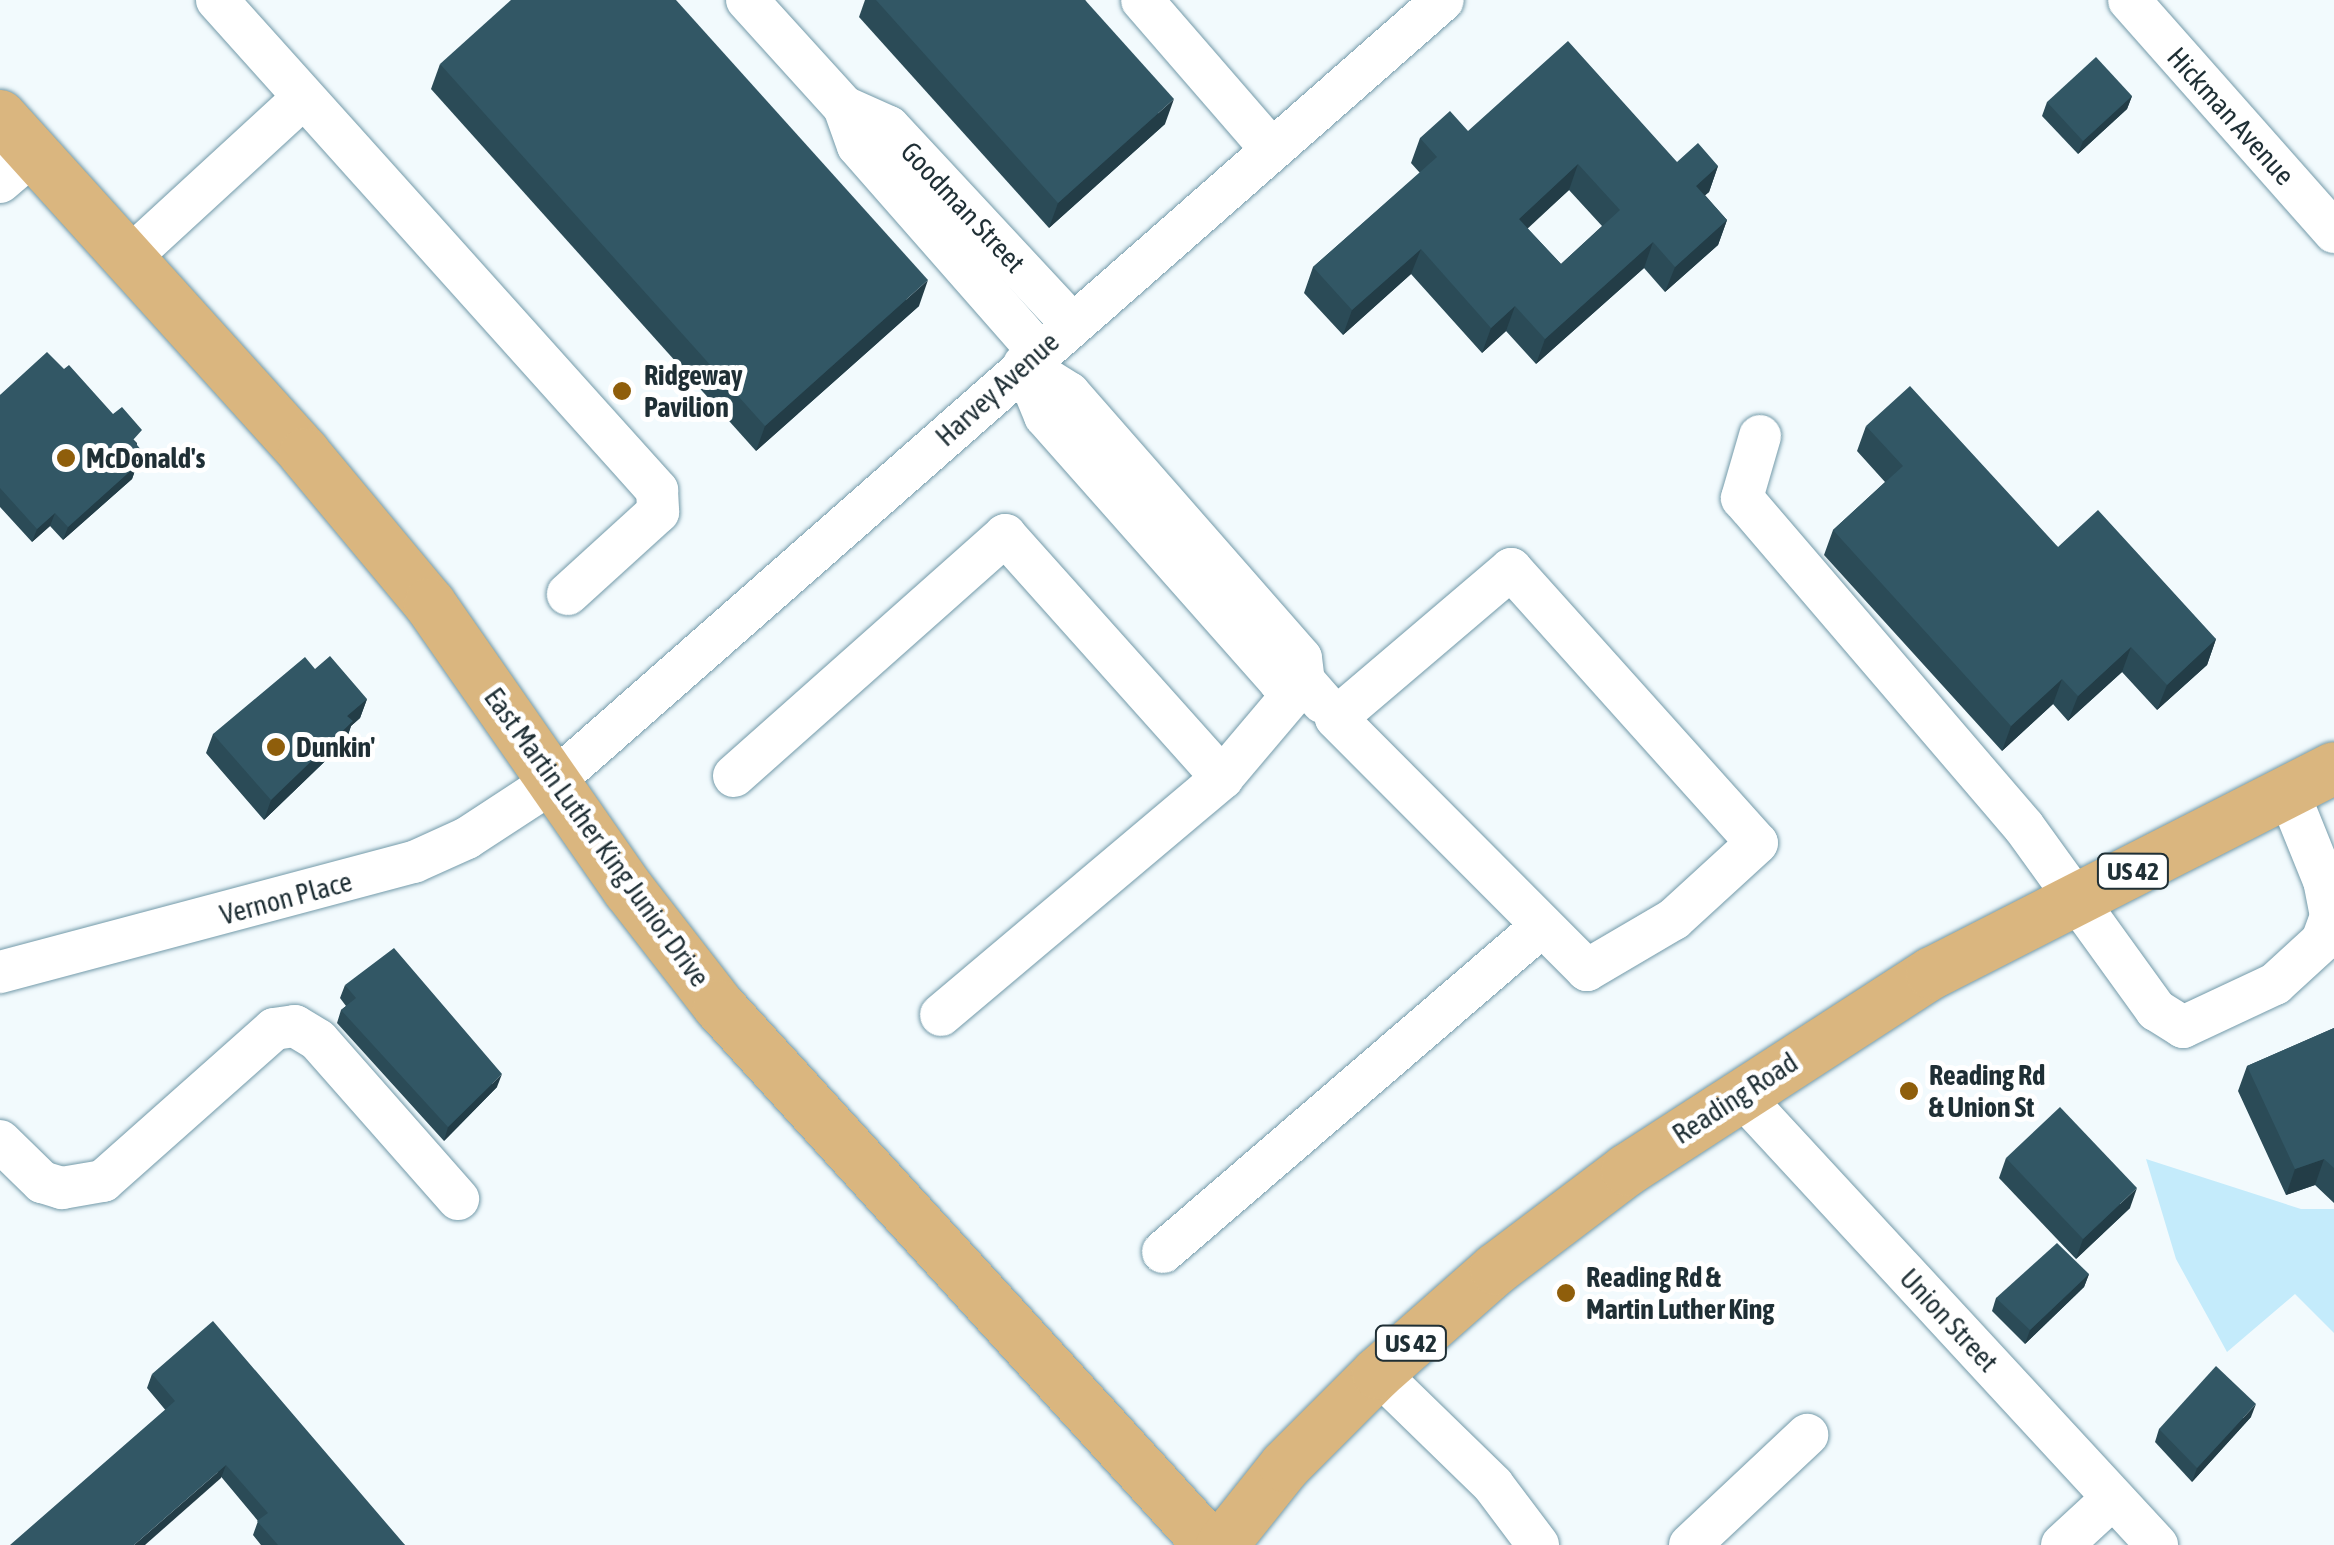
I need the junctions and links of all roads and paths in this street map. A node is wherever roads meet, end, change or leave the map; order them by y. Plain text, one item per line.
1 (217, 0) edge
2 (746, 0) edge
3 (1142, 0) edge
4 (1442, 0) edge
5 (2129, 0) edge
6 (302, 99) junction
7 (844, 106) junction
8 (1271, 149) junction
9 (11, 150) edge
10 (2334, 232) edge
11 (129, 258) junction
12 (1071, 323) junction
13 (1031, 358) junction
14 (1760, 436) dead end
15 (568, 594) dead end
16 (1304, 681) junction
17 (1336, 718) junction
18 (2334, 768) edge
19 (734, 776) dead end
20 (1222, 778) junction
21 (554, 780) junction
22 (2288, 792) junction
23 (2080, 898) junction
24 (1540, 928) junction
25 (0, 972) edge
26 (941, 1016) dead end
27 (1741, 1096) junction
28 (0, 1141) edge
29 (458, 1199) dead end
30 (1164, 1252) dead end
31 (1378, 1373) junction
32 (1807, 1435) dead end
33 (2114, 1498) junction
34 (1210, 1545) edge
35 (1222, 1545) edge
36 (1538, 1545) edge
37 (1690, 1545) edge
38 (2062, 1545) edge
39 (2157, 1545) edge

1 - 6 street
2 - 7 street, Goodman Street
3 - 8 street
4 - 8 street, Harvey Avenue
5 - 10 street, Hickman Avenue
6 - 11 street
6 - 15 street
7 - 12 street, Goodman Street
7 - 13 street, Goodman Street
8 - 12 street, Harvey Avenue
9 - 11 main road, East Martin Luther King Junior Drive
11 - 21 main road, East Martin Luther King Junior Drive
12 - 13 street, Harvey Avenue
13 - 16 street, Goodman Street
13 - 21 street, Harvey Avenue
14 - 23 street
16 - 17 street
16 - 20 street
17 - 24 street
17 - 24 street
18 - 22 main road, Reading Road / US 42
19 - 20 street
20 - 26 street
21 - 25 street, Vernon Place
21 - 34 main road, East Martin Luther King Junior Drive
22 - 23 main road, Reading Road / US 42
22 - 23 street
23 - 27 main road, Reading Road / US 42
24 - 30 street
27 - 31 main road, Reading Road / US 42
27 - 33 street, Union Street
28 - 29 street
31 - 35 main road, Reading Road / US 42
31 - 36 street
32 - 37 street
33 - 38 street
33 - 39 street, Union Street

